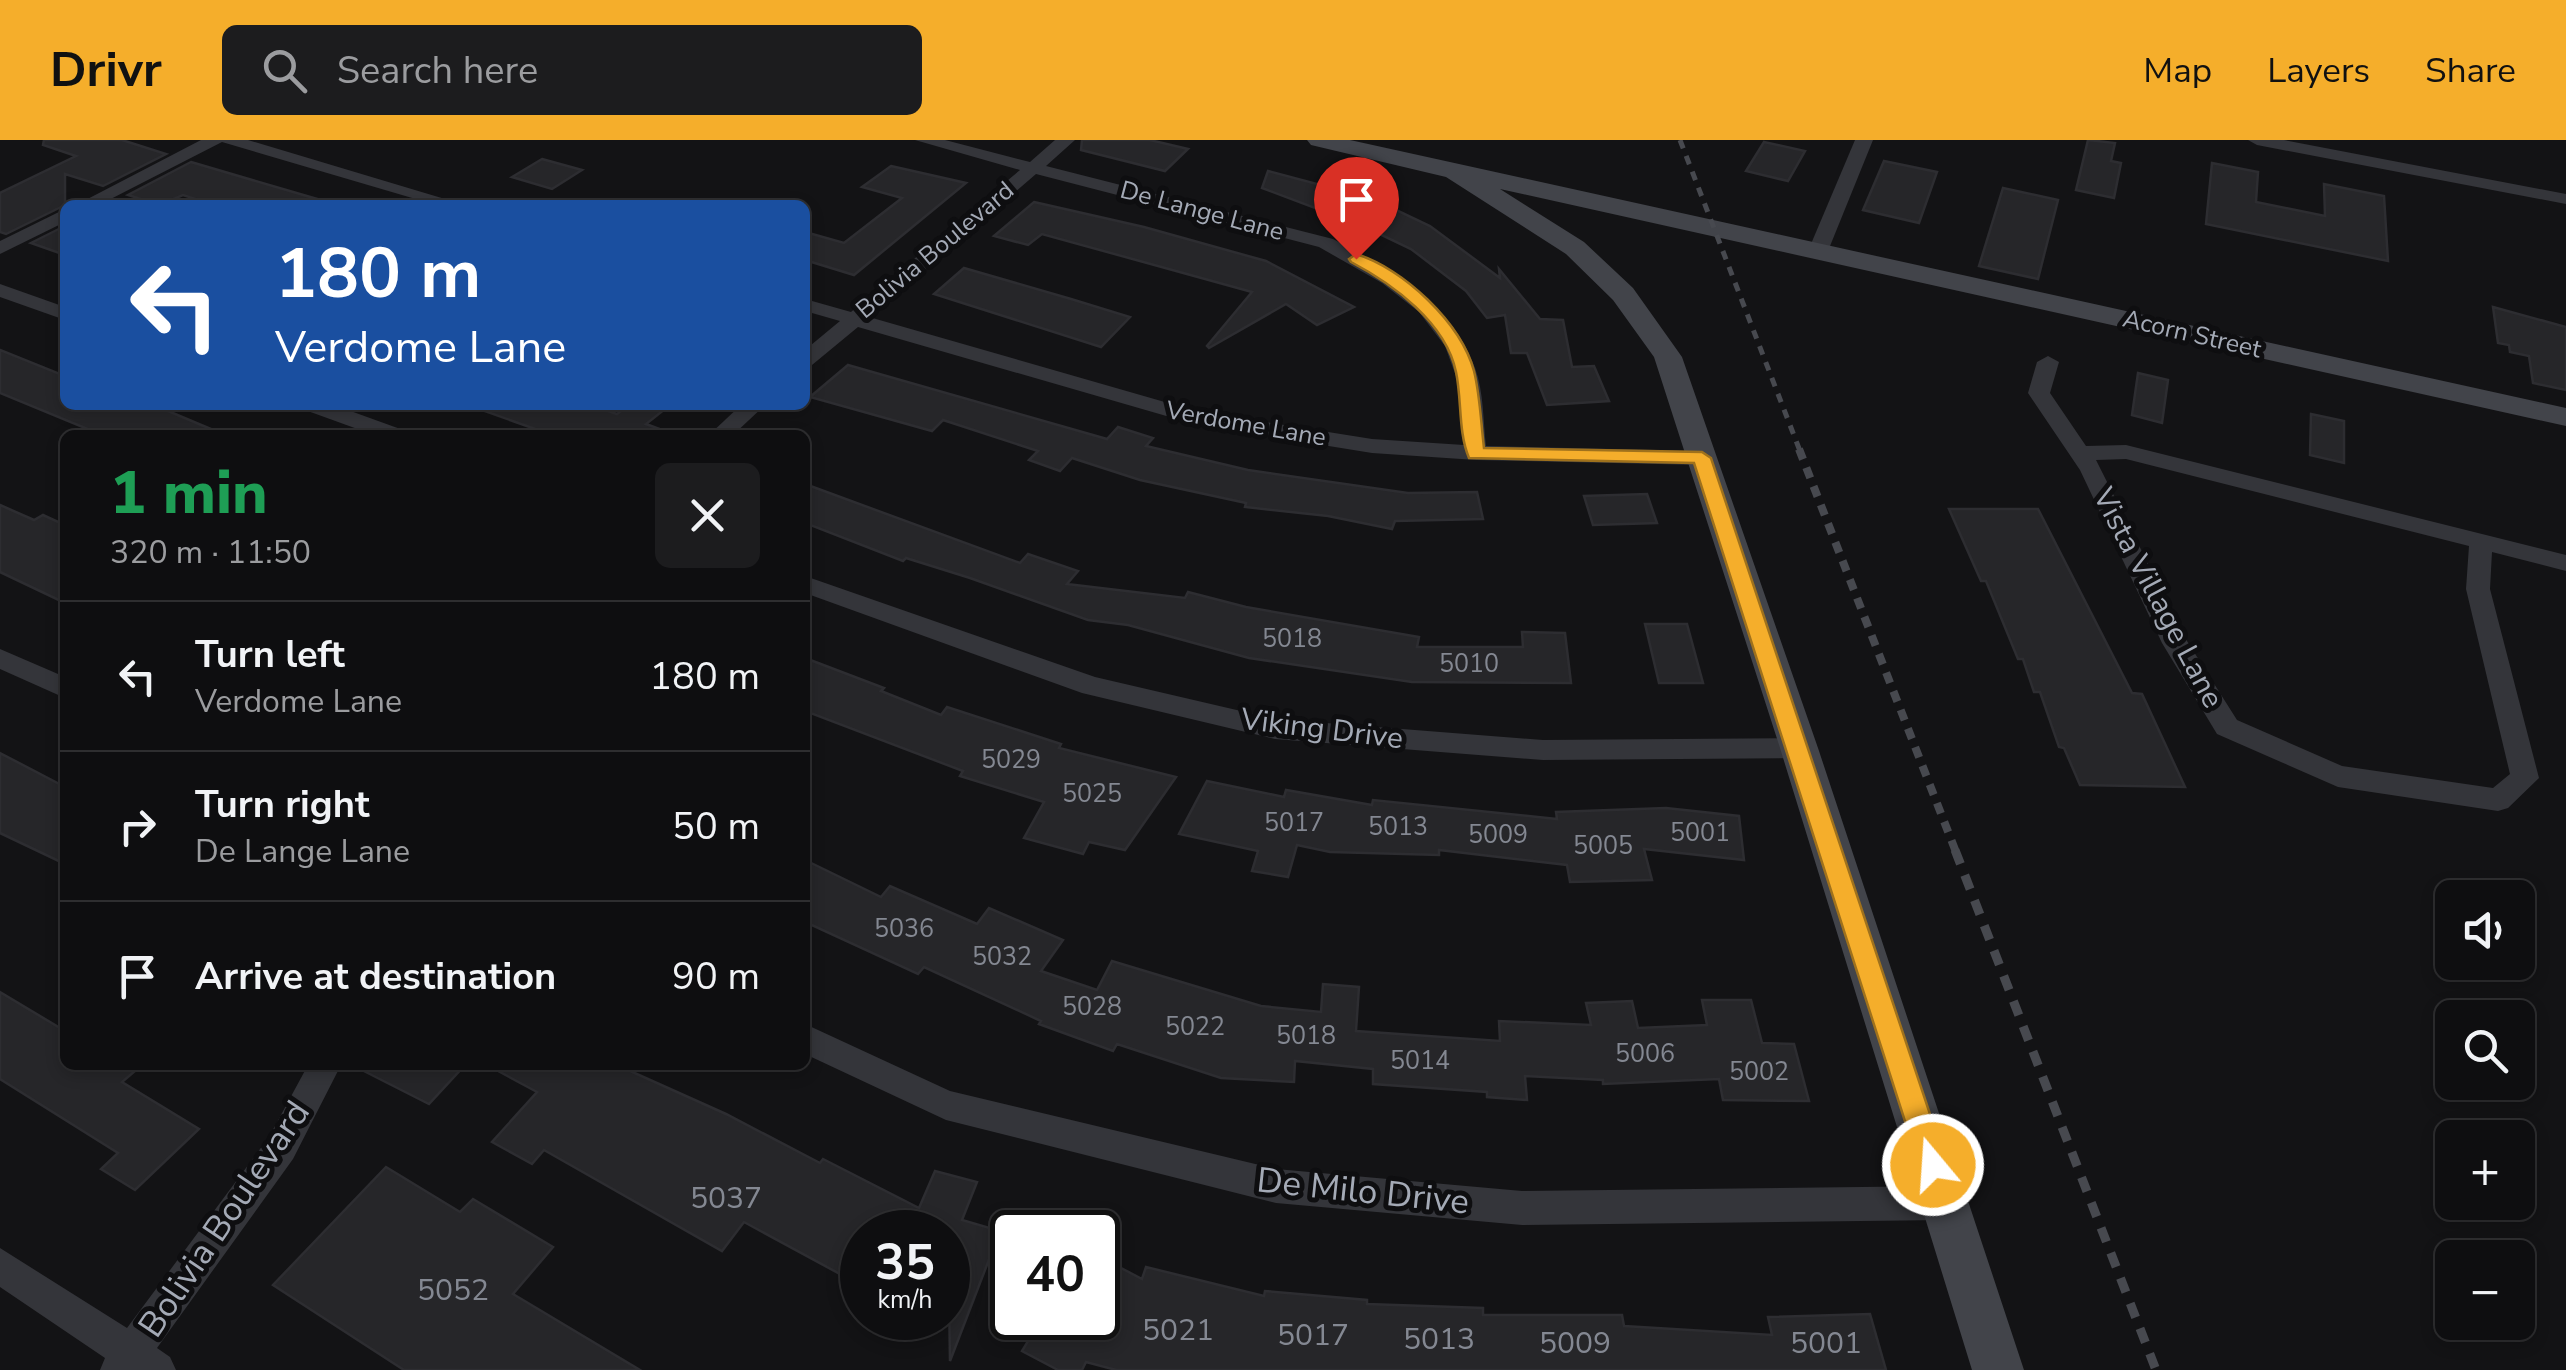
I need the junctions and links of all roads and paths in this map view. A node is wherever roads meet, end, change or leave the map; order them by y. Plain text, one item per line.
1 (214, 140) edge
2 (229, 140) edge
3 (924, 140) edge
4 (1066, 140) edge
5 (1319, 140) edge
6 (1864, 140) edge
7 (2257, 140) edge
8 (1034, 167) junction
9 (1455, 172) junction
10 (2566, 199) edge
11 (96, 200) edge
12 (439, 200) edge
13 (60, 218) edge
14 (0, 248) edge
15 (1818, 251) junction
16 (0, 290) edge
17 (810, 306) edge
18 (60, 312) edge
19 (854, 319) junction
20 (810, 357) edge
21 (2048, 362) dead end
22 (328, 410) edge
23 (748, 410) edge
24 (2566, 417) edge
25 (382, 430) edge
26 (726, 430) edge
27 (2079, 453) junction
28 (1476, 454) junction
29 (1702, 458) junction
30 (2481, 542) junction
31 (2566, 563) edge
32 (810, 586) edge
33 (0, 658) edge
34 (60, 686) edge
35 (1800, 748) junction
36 (810, 1040) edge
37 (322, 1070) edge
38 (1945, 1203) junction
39 (0, 1266) edge
40 (136, 1364) edge
41 (1998, 1370) edge

1 - 11 street
2 - 12 street
3 - 8 street, De Lange Lane
4 - 8 street, Bolivia Boulevard
5 - 9 street, Acorn Street
6 - 15 street
7 - 10 street
8 - 19 street, Bolivia Boulevard
8 - 28 street, De Lange Lane
9 - 15 street, Acorn Street
9 - 29 street
13 - 14 street
15 - 24 street, Acorn Street
16 - 18 street
17 - 19 street, Verdome Lane
19 - 20 street, Bolivia Boulevard
19 - 28 street, Verdome Lane
21 - 27 street, Vista Village Lane
22 - 25 street
23 - 26 street
27 - 30 street, Vista Village Lane
27 - 30 street, Vista Village Lane
28 - 29 street, Verdome Lane
29 - 35 street
30 - 31 street, Vista Village Lane
32 - 35 street, Viking Drive
33 - 34 street
35 - 38 street
36 - 38 street, De Milo Drive
37 - 40 street, Bolivia Boulevard
38 - 41 street
39 - 40 street

